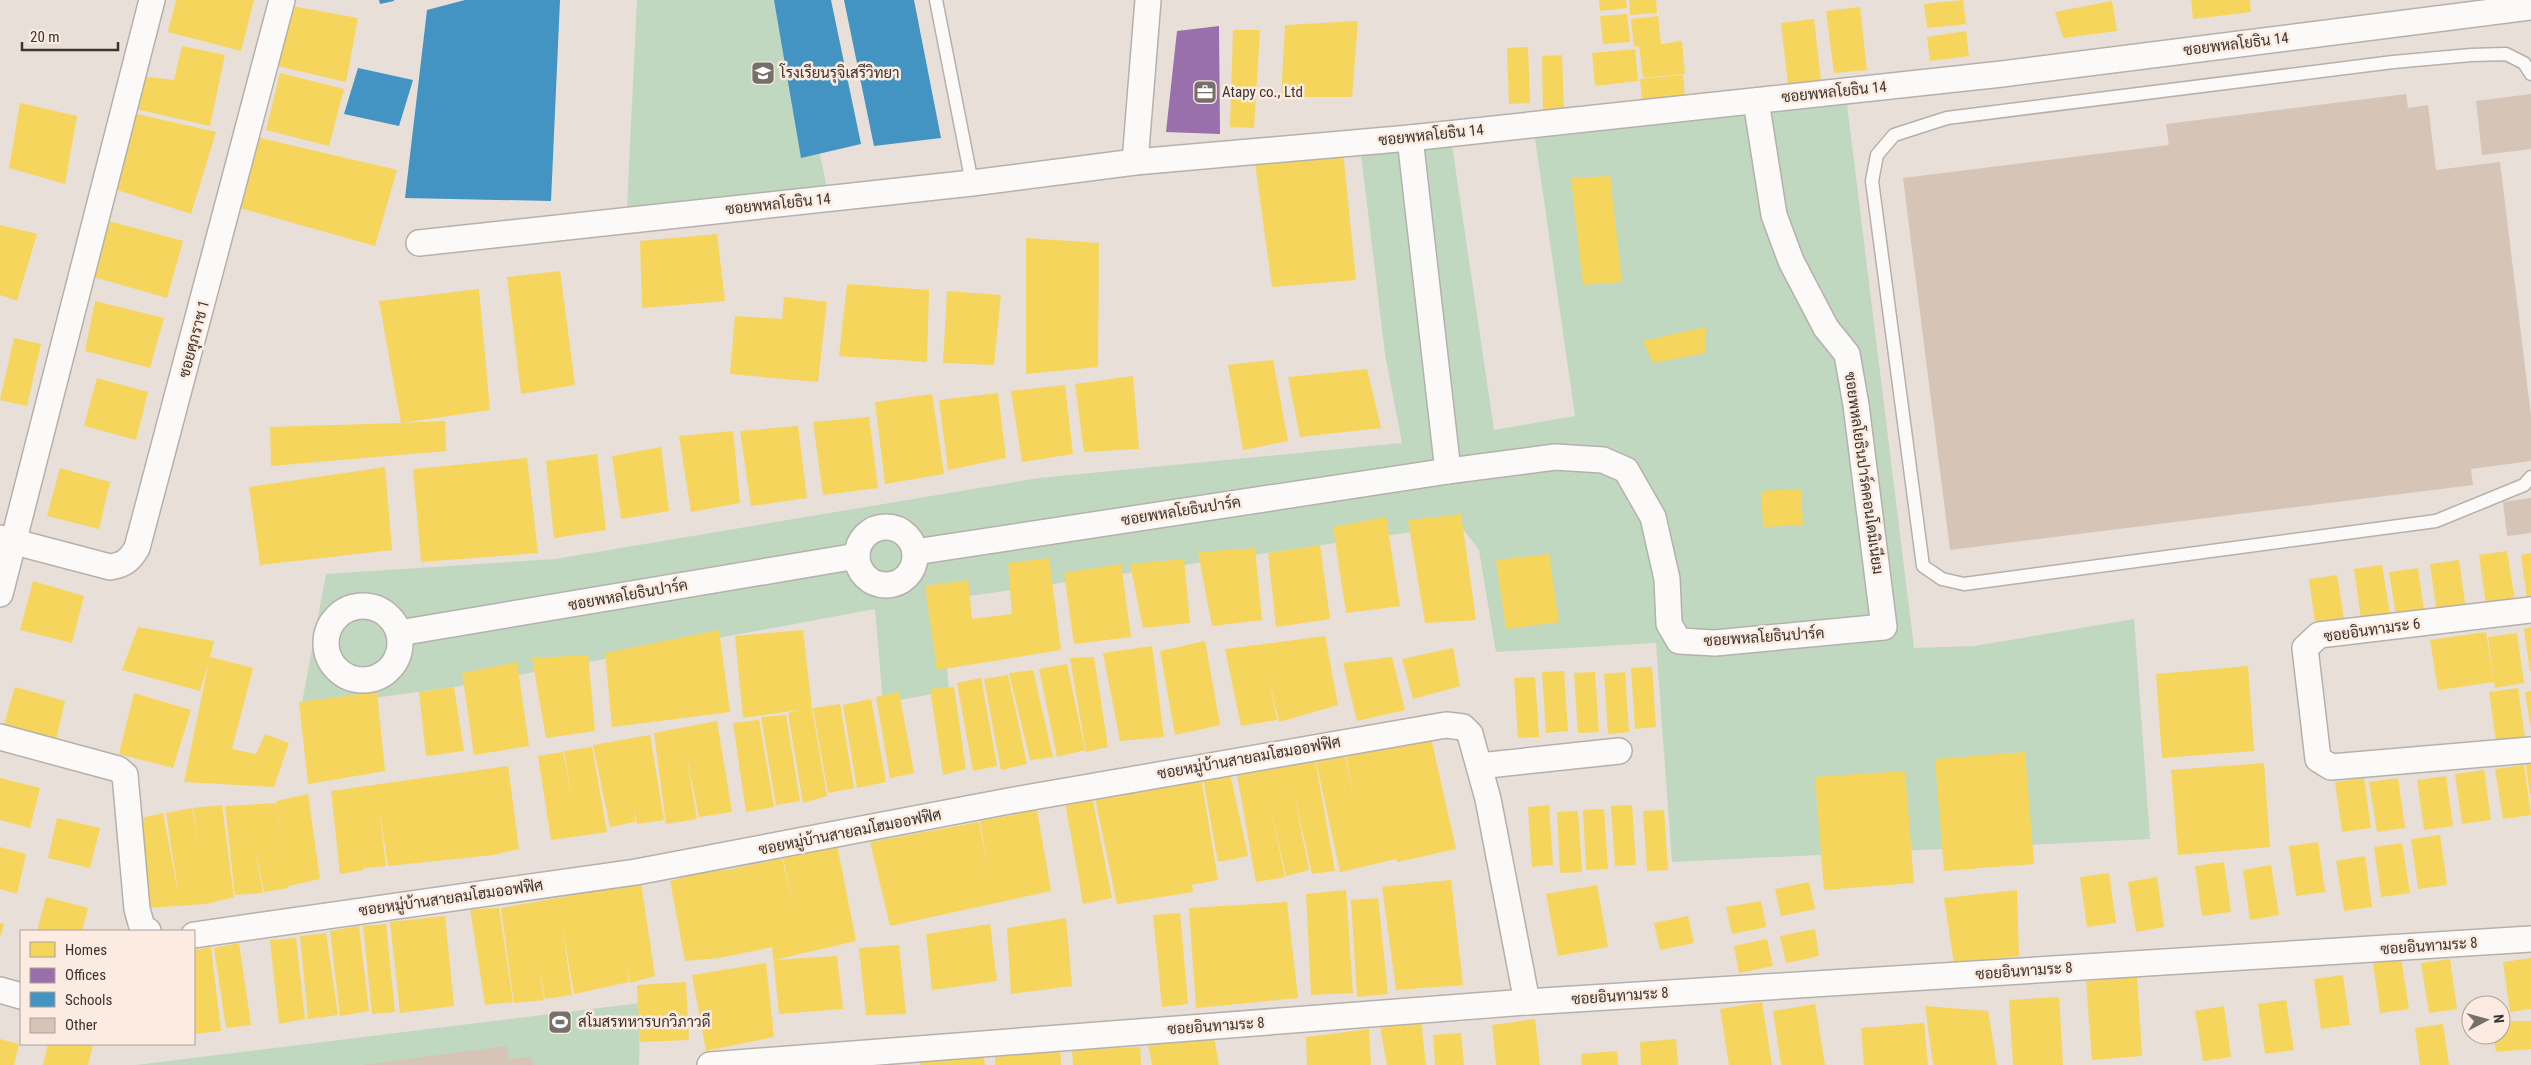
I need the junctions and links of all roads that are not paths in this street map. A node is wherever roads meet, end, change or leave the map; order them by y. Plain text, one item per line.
1 (152, 0) edge
2 (282, 0) edge
3 (936, 0) edge
4 (1148, 0) edge
5 (2531, 7) edge
6 (2531, 74) edge
7 (1756, 101) junction
8 (1410, 138) junction
9 (1136, 162) junction
10 (972, 182) junction
11 (420, 243) dead end
12 (1448, 471) junction
13 (2531, 477) edge
14 (7, 540) edge
15 (915, 552) junction
16 (857, 556) junction
17 (0, 594) edge
18 (2531, 610) edge
19 (1884, 626) joint
20 (399, 633) dead end
21 (0, 738) edge
22 (2531, 750) edge
23 (1619, 751) dead end
24 (1479, 766) junction
25 (146, 930) edge
26 (195, 935) edge
27 (2531, 939) edge
28 (0, 990) edge
29 (20, 996) edge
30 (1527, 1002) junction
31 (710, 1065) edge

1 - 14 street
2 - 14 street, ซอยศุภราช 1
3 - 10 lane
4 - 9 street
5 - 7 street, ซอยพหลโยธิน 14
6 - 13 lane
7 - 8 street, ซอยพหลโยธิน 14
7 - 19 street, ซอยพหลโยธินปาร์คคอนโดมิเนียม
8 - 9 street, ซอยพหลโยธิน 14
8 - 12 street
9 - 10 street, ซอยพหลโยธิน 14
10 - 11 street, ซอยพหลโยธิน 14
12 - 15 street, ซอยพหลโยธินปาร์ค
12 - 19 street, ซอยพหลโยธินปาร์ค
14 - 17 street
15 - 16 street
15 - 16 street
16 - 20 street, ซอยพหลโยธินปาร์ค
18 - 22 street, ซอยอินทามระ 6
21 - 25 street
23 - 24 street
24 - 26 street, ซอยหมู่บ้านสายลมโฮมออฟฟิศ
24 - 30 street, ซอยหมู่บ้านสายลมโฮมออฟฟิศ
27 - 30 street, ซอยอินทามระ 8
28 - 29 street
30 - 31 street, ซอยอินทามระ 8

